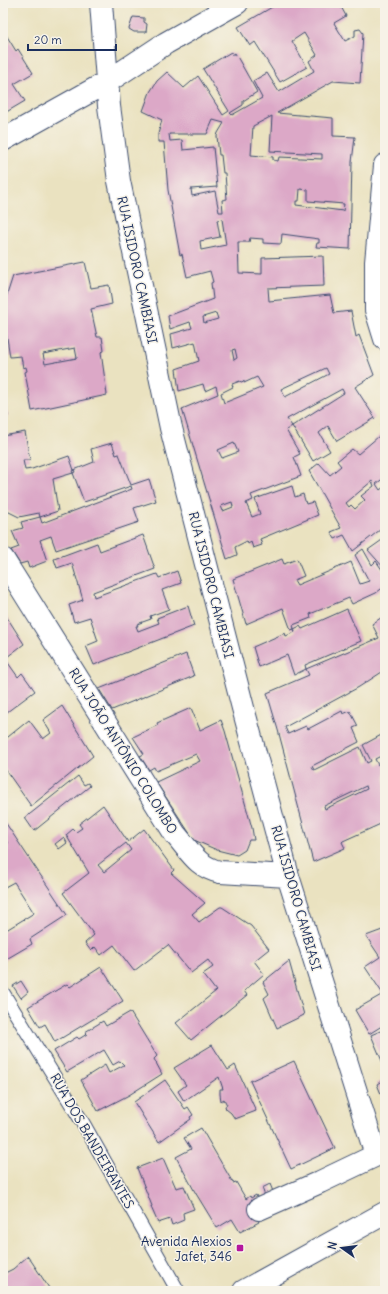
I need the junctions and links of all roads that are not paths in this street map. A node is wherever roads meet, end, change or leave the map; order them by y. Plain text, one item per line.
1 (101, 3) edge
2 (237, 3) edge
3 (107, 82) junction
4 (3, 140) edge
5 (385, 165) edge
6 (383, 215) edge
7 (385, 339) edge
8 (3, 559) edge
9 (288, 876) junction
10 (3, 994) edge
11 (380, 1153) edge
12 (258, 1209) dead end
13 (385, 1213) edge
14 (178, 1291) edge
15 (244, 1291) edge

1 - 3 street, RUA ISIDORO CAMBIASI
2 - 3 street
3 - 4 street
3 - 9 street, RUA ISIDORO CAMBIASI
5 - 6 street
6 - 7 street
8 - 9 street, RUA JOÃO ANTÔNIO COLOMBO
9 - 11 street, RUA ISIDORO CAMBIASI
10 - 14 lane, RUA DOS BANDEIRANTES
11 - 12 street
13 - 15 street

